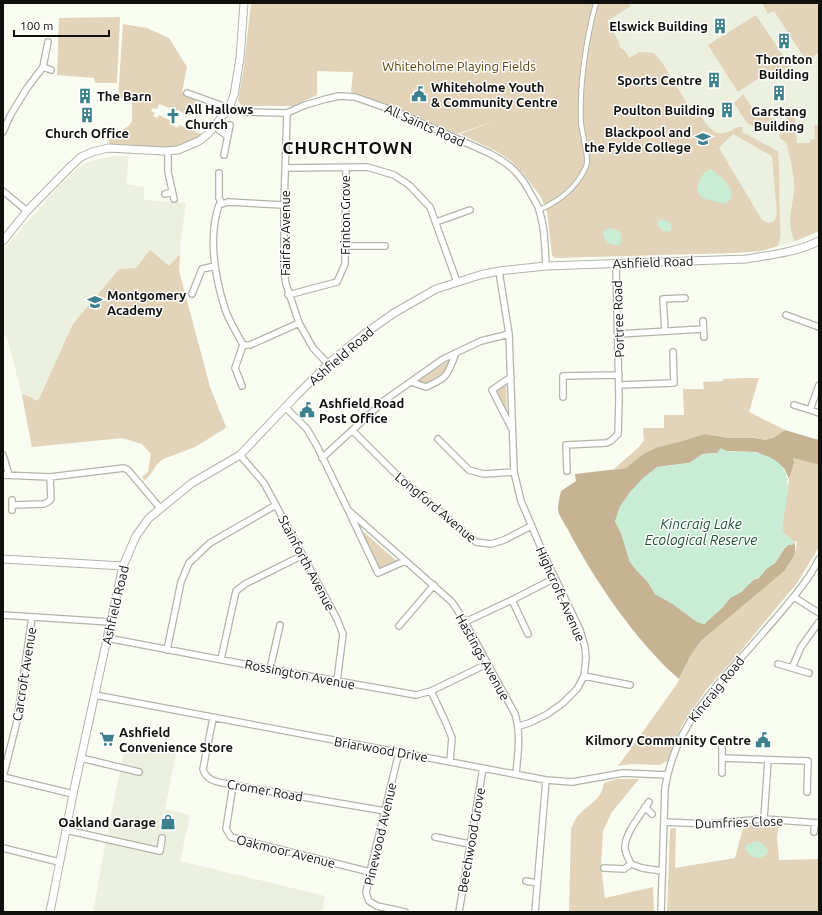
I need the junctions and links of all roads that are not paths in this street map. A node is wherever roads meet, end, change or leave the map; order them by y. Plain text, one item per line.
1 (244, 3) edge
2 (596, 3) edge
3 (48, 42) dead end
4 (43, 67) junction
5 (51, 70) dead end
6 (187, 93) dead end
7 (229, 108) junction
8 (287, 112) junction
9 (230, 125) dead end
10 (215, 127) junction
11 (3, 132) edge
12 (228, 136) junction
13 (168, 151) junction
14 (224, 155) dead end
15 (286, 168) junction
16 (346, 168) junction
17 (217, 175) dead end
18 (3, 191) edge
19 (164, 194) dead end
20 (222, 204) junction
21 (284, 205) junction
22 (470, 210) dead end
23 (539, 210) junction
24 (27, 212) junction
25 (436, 222) junction
26 (3, 241) edge
27 (819, 241) edge
28 (345, 246) junction
29 (385, 246) dead end
30 (616, 264) junction
31 (215, 266) junction
32 (546, 266) junction
33 (500, 271) junction
34 (457, 282) junction
35 (192, 294) dead end
36 (288, 295) junction
37 (684, 298) dead end
38 (786, 316) dead end
39 (703, 321) dead end
40 (298, 323) junction
41 (819, 326) edge
42 (703, 329) junction
43 (664, 331) junction
44 (509, 334) junction
45 (618, 334) junction
46 (704, 337) dead end
47 (243, 345) junction
48 (673, 352) dead end
49 (456, 353) junction
50 (328, 364) junction
51 (619, 375) junction
52 (511, 377) junction
53 (411, 382) junction
54 (619, 385) junction
55 (819, 385) edge
56 (242, 386) dead end
57 (563, 397) dead end
58 (794, 405) dead end
59 (285, 407) junction
60 (810, 410) junction
61 (819, 413) edge
62 (512, 430) junction
63 (353, 431) junction
64 (438, 439) dead end
65 (3, 455) edge
66 (240, 455) junction
67 (322, 458) junction
68 (567, 471) dead end
69 (514, 472) junction
70 (6, 475) edge
71 (50, 477) junction
72 (12, 505) dead end
73 (276, 505) junction
74 (160, 508) junction
75 (348, 510) junction
76 (531, 526) junction
77 (302, 554) junction
78 (3, 559) edge
79 (819, 559) edge
80 (405, 561) junction
81 (123, 566) junction
82 (555, 578) junction
83 (434, 585) junction
84 (794, 597) junction
85 (512, 600) junction
86 (819, 613) edge
87 (3, 615) edge
88 (32, 617) junction
89 (110, 622) junction
90 (465, 622) junction
91 (819, 622) edge
92 (399, 626) dead end
93 (285, 632) dead end
94 (528, 634) dead end
95 (107, 638) junction
96 (168, 650) junction
97 (221, 659) junction
98 (487, 664) junction
99 (778, 664) dead end
100 (792, 668) junction
101 (270, 669) junction
102 (809, 673) dead end
103 (584, 676) junction
104 (337, 681) junction
105 (630, 685) dead end
106 (430, 691) junction
107 (95, 695) junction
108 (213, 718) junction
109 (518, 726) junction
110 (722, 746) dead end
111 (399, 752) junction
112 (81, 758) junction
113 (722, 758) junction
114 (768, 760) junction
115 (450, 761) junction
116 (483, 768) junction
117 (139, 772) dead end
118 (722, 773) dead end
119 (516, 774) junction
120 (667, 775) junction
121 (3, 777) edge
122 (546, 780) junction
123 (233, 785) junction
124 (807, 792) dead end
125 (73, 794) junction
126 (385, 811) junction
127 (652, 814) dead end
128 (764, 819) junction
129 (664, 822) junction
130 (817, 823) edge
131 (66, 830) junction
132 (814, 832) dead end
133 (435, 837) dead end
134 (162, 838) dead end
135 (469, 844) junction
136 (3, 848) edge
137 (59, 862) junction
138 (631, 864) junction
139 (604, 868) dead end
140 (662, 871) junction
141 (370, 872) junction
142 (526, 881) dead end
143 (537, 883) junction
144 (50, 912) edge
145 (406, 912) edge
146 (459, 912) edge
147 (535, 912) edge
148 (661, 912) edge

1 - 7 street
2 - 23 street
3 - 4 street
4 - 5 street
4 - 11 street
6 - 7 street, All Saints Road
7 - 8 street, All Saints Road
7 - 10 street
8 - 15 street, Fairfax Avenue
8 - 23 street, All Saints Road
9 - 12 street
10 - 12 street
10 - 13 street
12 - 14 street
13 - 19 street
13 - 24 street
15 - 16 street
15 - 21 street, Fairfax Avenue
16 - 25 street
16 - 28 street, Frinton Grove
17 - 20 street
18 - 24 street
20 - 21 street
20 - 31 street
21 - 36 street, Fairfax Avenue
22 - 25 street
23 - 32 street, All Saints Road
24 - 26 street
25 - 34 street
27 - 30 street, Ashfield Road
28 - 29 street
28 - 36 street, Frinton Grove
30 - 32 street, Ashfield Road
30 - 45 street, Portree Road
31 - 35 street
31 - 47 street
32 - 33 street, Ashfield Road
33 - 34 street, Ashfield Road
33 - 44 street, Highcroft Avenue
34 - 50 street, Ashfield Road
36 - 40 street, Fairfax Avenue
37 - 43 street
38 - 41 street
39 - 42 street
40 - 47 street
40 - 50 street, Fairfax Avenue
42 - 43 street
42 - 46 street
43 - 45 street
44 - 49 street
44 - 52 street, Highcroft Avenue
45 - 51 street, Portree Road
47 - 56 street
48 - 54 street
49 - 53 street
49 - 53 street
50 - 59 street, Ashfield Road
51 - 54 street, Portree Road
51 - 57 street, Portree Road
52 - 62 street, Highcroft Avenue
52 - 62 street, Highcroft Avenue
53 - 63 street
54 - 68 street, Portree Road
55 - 60 street
58 - 60 street
59 - 66 street, Ashfield Road
59 - 67 street, Hastings Avenue
60 - 61 street
62 - 69 street, Highcroft Avenue
63 - 67 street
63 - 76 street, Longford Avenue
64 - 69 street
65 - 70 street
66 - 73 street, Stainforth Avenue
66 - 74 street, Ashfield Road
67 - 75 street, Hastings Avenue
69 - 76 street, Highcroft Avenue
70 - 71 street
71 - 72 street
71 - 74 street
73 - 77 street, Stainforth Avenue
73 - 96 street
74 - 81 street, Ashfield Road
75 - 80 street, Hastings Avenue
75 - 80 street, Hastings Avenue
76 - 82 street, Highcroft Avenue
77 - 97 street
77 - 104 street, Stainforth Avenue
78 - 81 street
79 - 84 street, Kincraig Road
80 - 83 street, Hastings Avenue
81 - 89 street, Ashfield Road
82 - 85 street
82 - 103 street, Highcroft Avenue
83 - 90 street, Hastings Avenue
83 - 92 street
84 - 86 street
84 - 120 street, Kincraig Road
85 - 90 street
85 - 94 street
87 - 88 street
88 - 89 street
88 - 121 street, Carcroft Avenue
89 - 95 street, Ashfield Road
90 - 98 street, Hastings Avenue
91 - 100 street
93 - 101 street
95 - 96 street, Rossington Avenue
95 - 107 street, Ashfield Road
96 - 97 street, Rossington Avenue
97 - 101 street, Rossington Avenue
98 - 106 street, Rossington Avenue
98 - 109 street, Hastings Avenue
99 - 100 street
100 - 102 street
101 - 104 street, Rossington Avenue
103 - 105 street
103 - 109 street, Highcroft Avenue
104 - 106 street, Rossington Avenue
106 - 115 street
107 - 108 street, Briarwood Drive
107 - 112 street, Ashfield Road
108 - 111 street, Briarwood Drive
108 - 123 street, Cromer Road
109 - 119 street, Hastings Avenue
110 - 113 street
111 - 115 street, Briarwood Drive
111 - 126 street, Pinewood Avenue
112 - 117 street
112 - 125 street, Ashfield Road
113 - 114 street
113 - 118 street
114 - 124 street
114 - 128 street
115 - 116 street, Briarwood Drive
116 - 119 street, Briarwood Drive
116 - 135 street, Beechwood Grove
119 - 122 street, Briarwood Drive
120 - 122 street, Briarwood Drive
120 - 129 street, Kincraig Road
121 - 125 street
122 - 143 street
123 - 126 street, Cromer Road
123 - 141 street, Oakmoor Avenue
125 - 131 street, Ashfield Road
126 - 141 street, Pinewood Avenue
127 - 138 street
128 - 129 street, Dumfries Close
128 - 130 street, Dumfries Close
129 - 140 street, Kincraig Road
130 - 132 street, Dumfries Close
131 - 134 street
131 - 137 street, Ashfield Road
133 - 135 street
135 - 146 street, Beechwood Grove
136 - 137 street
137 - 144 street, Ashfield Road
138 - 139 street
138 - 140 street
140 - 148 street, Kincraig Road
141 - 145 street, Pinewood Avenue
142 - 143 street
143 - 147 street

